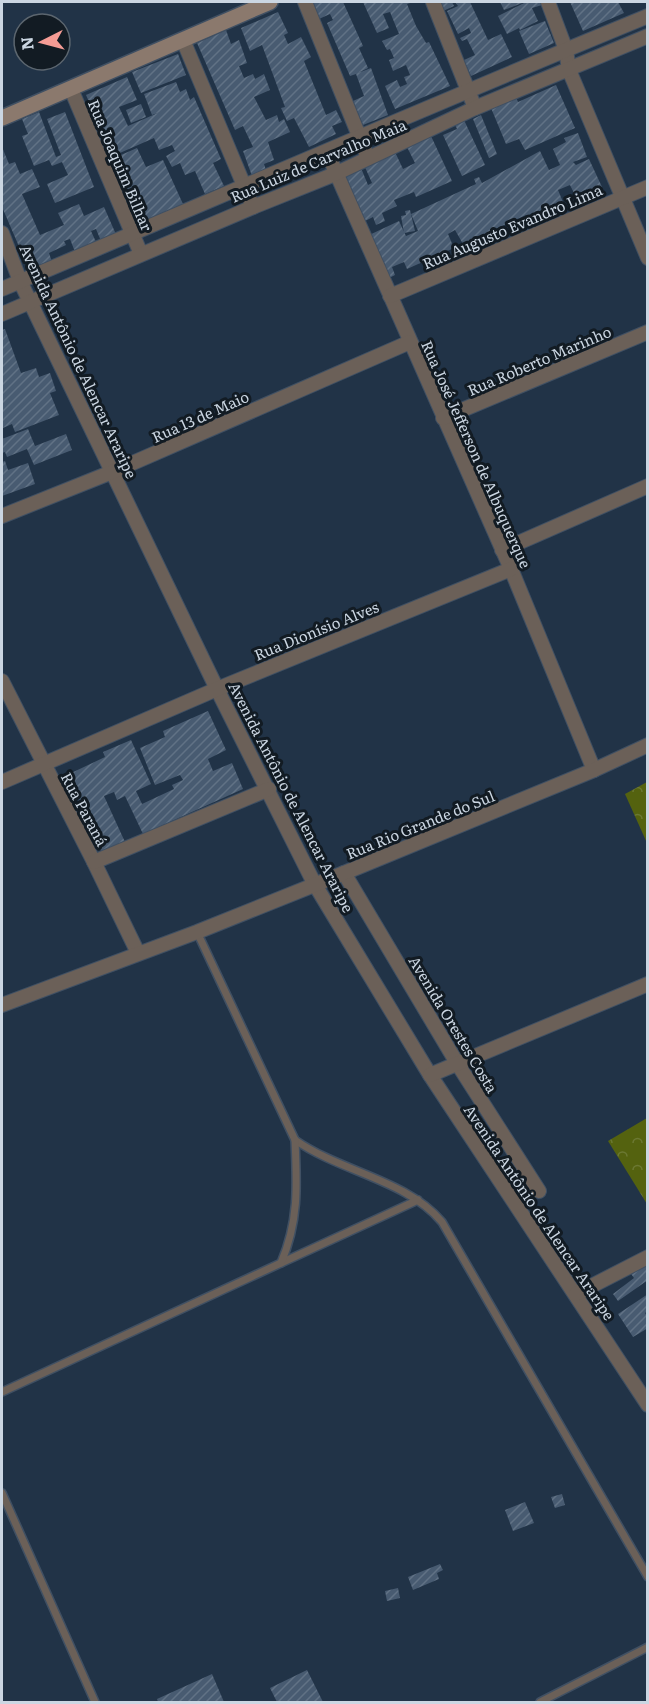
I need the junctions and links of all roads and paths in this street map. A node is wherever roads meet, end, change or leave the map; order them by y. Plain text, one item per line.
1 (270, 2) edge
2 (305, 2) edge
3 (432, 2) edge
4 (548, 2) edge
5 (648, 16) edge
6 (648, 36) edge
7 (183, 40) junction
8 (566, 50) junction
9 (569, 70) junction
10 (70, 89) junction
11 (468, 90) junction
12 (475, 108) junction
13 (2, 118) edge
14 (361, 137) junction
15 (327, 152) junction
16 (368, 158) junction
17 (335, 174) junction
18 (244, 186) junction
19 (648, 187) edge
20 (622, 198) junction
21 (253, 207) junction
22 (2, 233) edge
23 (131, 234) junction
24 (141, 254) junction
25 (648, 258) edge
26 (20, 281) junction
27 (2, 289) edge
28 (390, 296) junction
29 (30, 303) junction
30 (2, 315) edge
31 (648, 332) edge
32 (410, 342) junction
33 (444, 418) junction
34 (112, 472) junction
35 (648, 486) edge
36 (2, 516) edge
37 (502, 550) junction
38 (511, 568) junction
39 (2, 681) edge
40 (217, 689) junction
41 (648, 745) edge
42 (43, 765) junction
43 (594, 770) junction
44 (2, 782) edge
45 (269, 789) junction
46 (94, 862) junction
47 (344, 873) junction
48 (314, 884) junction
49 (197, 932) junction
50 (138, 953) junction
51 (648, 984) edge
52 (2, 1005) edge
53 (457, 1063) junction
54 (430, 1075) junction
55 (295, 1140) junction
56 (539, 1191) dead end
57 (418, 1200) junction
58 (648, 1257) edge
59 (281, 1263) junction
60 (576, 1294) junction
61 (2, 1392) edge
62 (648, 1405) edge
63 (2, 1493) edge
64 (648, 1577) edge
65 (648, 1647) edge
66 (95, 1702) edge
67 (540, 1702) edge

1 - 7 street
2 - 14 street
3 - 11 street
4 - 8 street
5 - 8 street, Rua Luiz de Carvalho Maia
6 - 9 street, Rua Luiz de Carvalho Maia
7 - 10 street
7 - 18 street
8 - 9 street
8 - 11 street, Rua Luiz de Carvalho Maia
9 - 12 street, Rua Luiz de Carvalho Maia
9 - 20 street
10 - 13 street
10 - 23 street, Rua Joaquim Bilhar
11 - 12 street
11 - 14 street, Rua Luiz de Carvalho Maia
12 - 16 street, Rua Luiz de Carvalho Maia
14 - 15 street, Rua Luiz de Carvalho Maia
14 - 16 street
15 - 17 street, Rua José Jefferson de Albuquerque
15 - 18 street, Rua Luiz de Carvalho Maia
16 - 17 street, Rua Luiz de Carvalho Maia
17 - 21 street, Rua Luiz de Carvalho Maia
17 - 28 street, Rua José Jefferson de Albuquerque
18 - 21 street
18 - 23 street, Rua Luiz de Carvalho Maia
19 - 20 street, Rua Augusto Evandro Lima
20 - 25 street
20 - 28 street, Rua Augusto Evandro Lima
21 - 24 street, Rua Luiz de Carvalho Maia
22 - 26 street, Avenida Antônio de Alencar Araripe
23 - 24 street, Rua Joaquim Bilhar
23 - 26 street, Rua Luiz de Carvalho Maia
24 - 29 street, Rua Luiz de Carvalho Maia
26 - 27 street, Rua Luiz de Carvalho Maia
26 - 29 street, Avenida Antônio de Alencar Araripe
28 - 32 street, Rua José Jefferson de Albuquerque
29 - 30 street, Rua Luiz de Carvalho Maia
29 - 34 street, Avenida Antônio de Alencar Araripe
31 - 33 street, Rua Roberto Marinho
32 - 33 street, Rua José Jefferson de Albuquerque
32 - 34 street, Rua 13 de Maio
33 - 37 street, Rua José Jefferson de Albuquerque
34 - 36 street, Rua 13 de Maio
34 - 40 street, Avenida Antônio de Alencar Araripe
35 - 37 street
37 - 38 street, Rua José Jefferson de Albuquerque
38 - 40 street, Rua Dionísio Alves
38 - 43 street, Rua José Jefferson de Albuquerque
39 - 42 street, Rua Paraná
40 - 42 street, Rua Dionísio Alves
40 - 45 street, Avenida Antônio de Alencar Araripe
41 - 43 street, Rua Rio Grande do Sul
42 - 44 street, Rua Dionísio Alves
42 - 46 street, Rua Paraná
43 - 47 street, Rua Rio Grande do Sul
45 - 46 street
45 - 48 street, Avenida Antônio de Alencar Araripe
46 - 50 street, Rua Paraná
47 - 48 street, Rua Rio Grande do Sul
47 - 53 street, Avenida Orestes Costa
48 - 49 street, Rua Rio Grande do Sul
48 - 54 street, Avenida Antônio de Alencar Araripe
49 - 50 street, Rua Rio Grande do Sul
49 - 55 lane
50 - 52 street, Rua Rio Grande do Sul
51 - 53 street
53 - 54 street
53 - 56 street, Avenida Orestes Costa
54 - 60 street, Avenida Antônio de Alencar Araripe
55 - 57 lane
55 - 59 lane
57 - 59 lane
57 - 64 lane
58 - 60 street
59 - 61 lane
60 - 62 street, Avenida Antônio de Alencar Araripe
63 - 66 lane
65 - 67 lane

